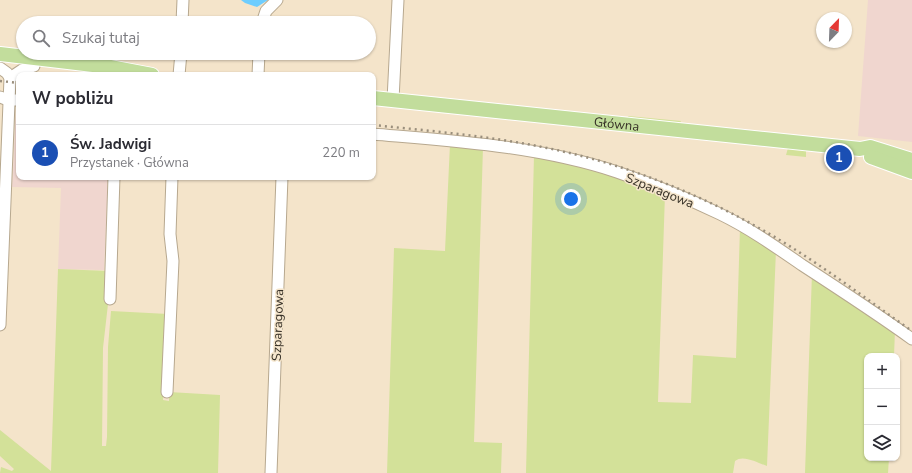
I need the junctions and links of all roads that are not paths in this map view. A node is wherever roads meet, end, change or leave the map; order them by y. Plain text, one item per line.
1 (183, 0) edge
2 (277, 0) edge
3 (398, 0) edge
4 (182, 16) edge
5 (265, 16) edge
6 (0, 54) edge
7 (16, 56) edge
8 (51, 60) edge
9 (181, 60) edge
10 (259, 60) edge
11 (0, 63) edge
12 (34, 66) junction
13 (0, 68) edge
14 (19, 72) edge
15 (91, 72) edge
16 (136, 72) edge
17 (180, 72) edge
18 (258, 72) edge
19 (16, 74) edge
20 (10, 78) junction
21 (376, 98) edge
22 (9, 99) edge
23 (393, 100) junction
24 (376, 134) edge
25 (860, 149) junction
26 (912, 160) edge
27 (912, 172) edge
28 (114, 180) edge
29 (172, 180) edge
30 (282, 180) edge
31 (110, 299) dead end
32 (0, 324) edge
33 (912, 339) edge
34 (167, 392) dead end
35 (272, 473) edge

1 - 4 street
2 - 5 street
3 - 23 street
6 - 7 main road
8 - 16 main road
9 - 17 street
10 - 18 street
11 - 12 main road
12 - 14 street
12 - 15 main road
13 - 20 street
19 - 20 street
20 - 22 street
21 - 23 main road, Główna
22 - 32 street
23 - 25 main road, Główna
24 - 33 street, Szparagowa
25 - 26 main road, Główna
25 - 27 main road, Główna
28 - 31 street
29 - 34 street
30 - 35 street, Szparagowa

